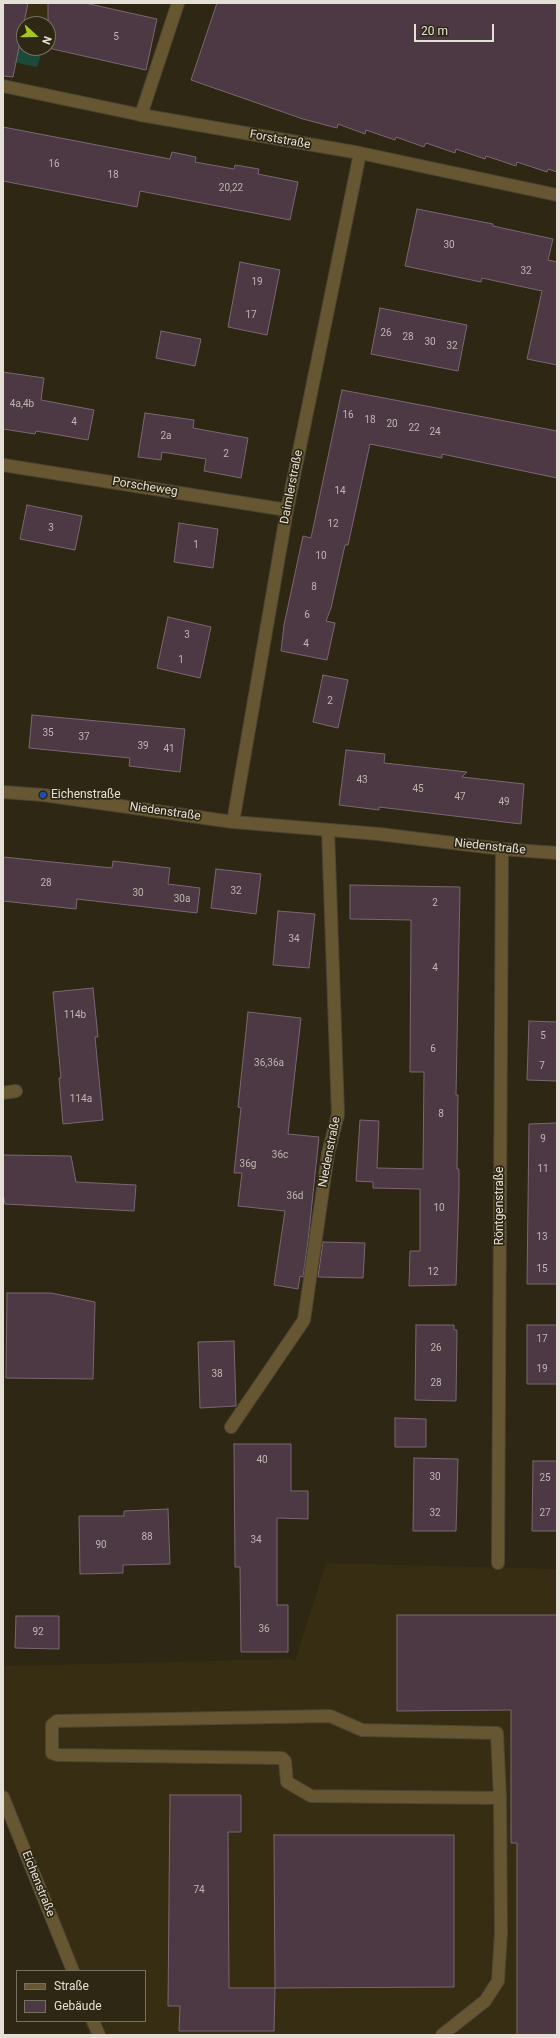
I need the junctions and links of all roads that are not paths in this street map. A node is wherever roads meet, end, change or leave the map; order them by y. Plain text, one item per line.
1 (178, 3) edge
2 (3, 86) edge
3 (141, 115) junction
4 (360, 154) junction
5 (557, 195) edge
6 (3, 465) edge
7 (287, 510) junction
8 (3, 792) edge
9 (233, 822) junction
10 (328, 830) junction
11 (502, 849) junction
12 (557, 853) edge
13 (16, 1091) dead end
14 (3, 1093) edge
15 (231, 1427) dead end
16 (498, 1562) dead end
17 (3, 1797) edge
18 (500, 1798) junction
19 (73, 1970) edge
20 (93, 2022) edge
21 (99, 2035) edge
22 (442, 2035) edge

1 - 3 street
2 - 3 street, Forststraße
3 - 4 street, Forststraße
4 - 5 street, Forststraße
4 - 7 street, Daimlerstraße
6 - 7 street, Porscheweg
7 - 9 street, Daimlerstraße
8 - 9 street, Niedenstraße
9 - 10 street, Niedenstraße
10 - 11 street, Niedenstraße
10 - 15 street, Niedenstraße
11 - 12 street, Niedenstraße
11 - 16 street, Röntgenstraße
13 - 14 street
17 - 19 street, Eichenstraße
18 - 18 street
18 - 22 street
20 - 21 street

